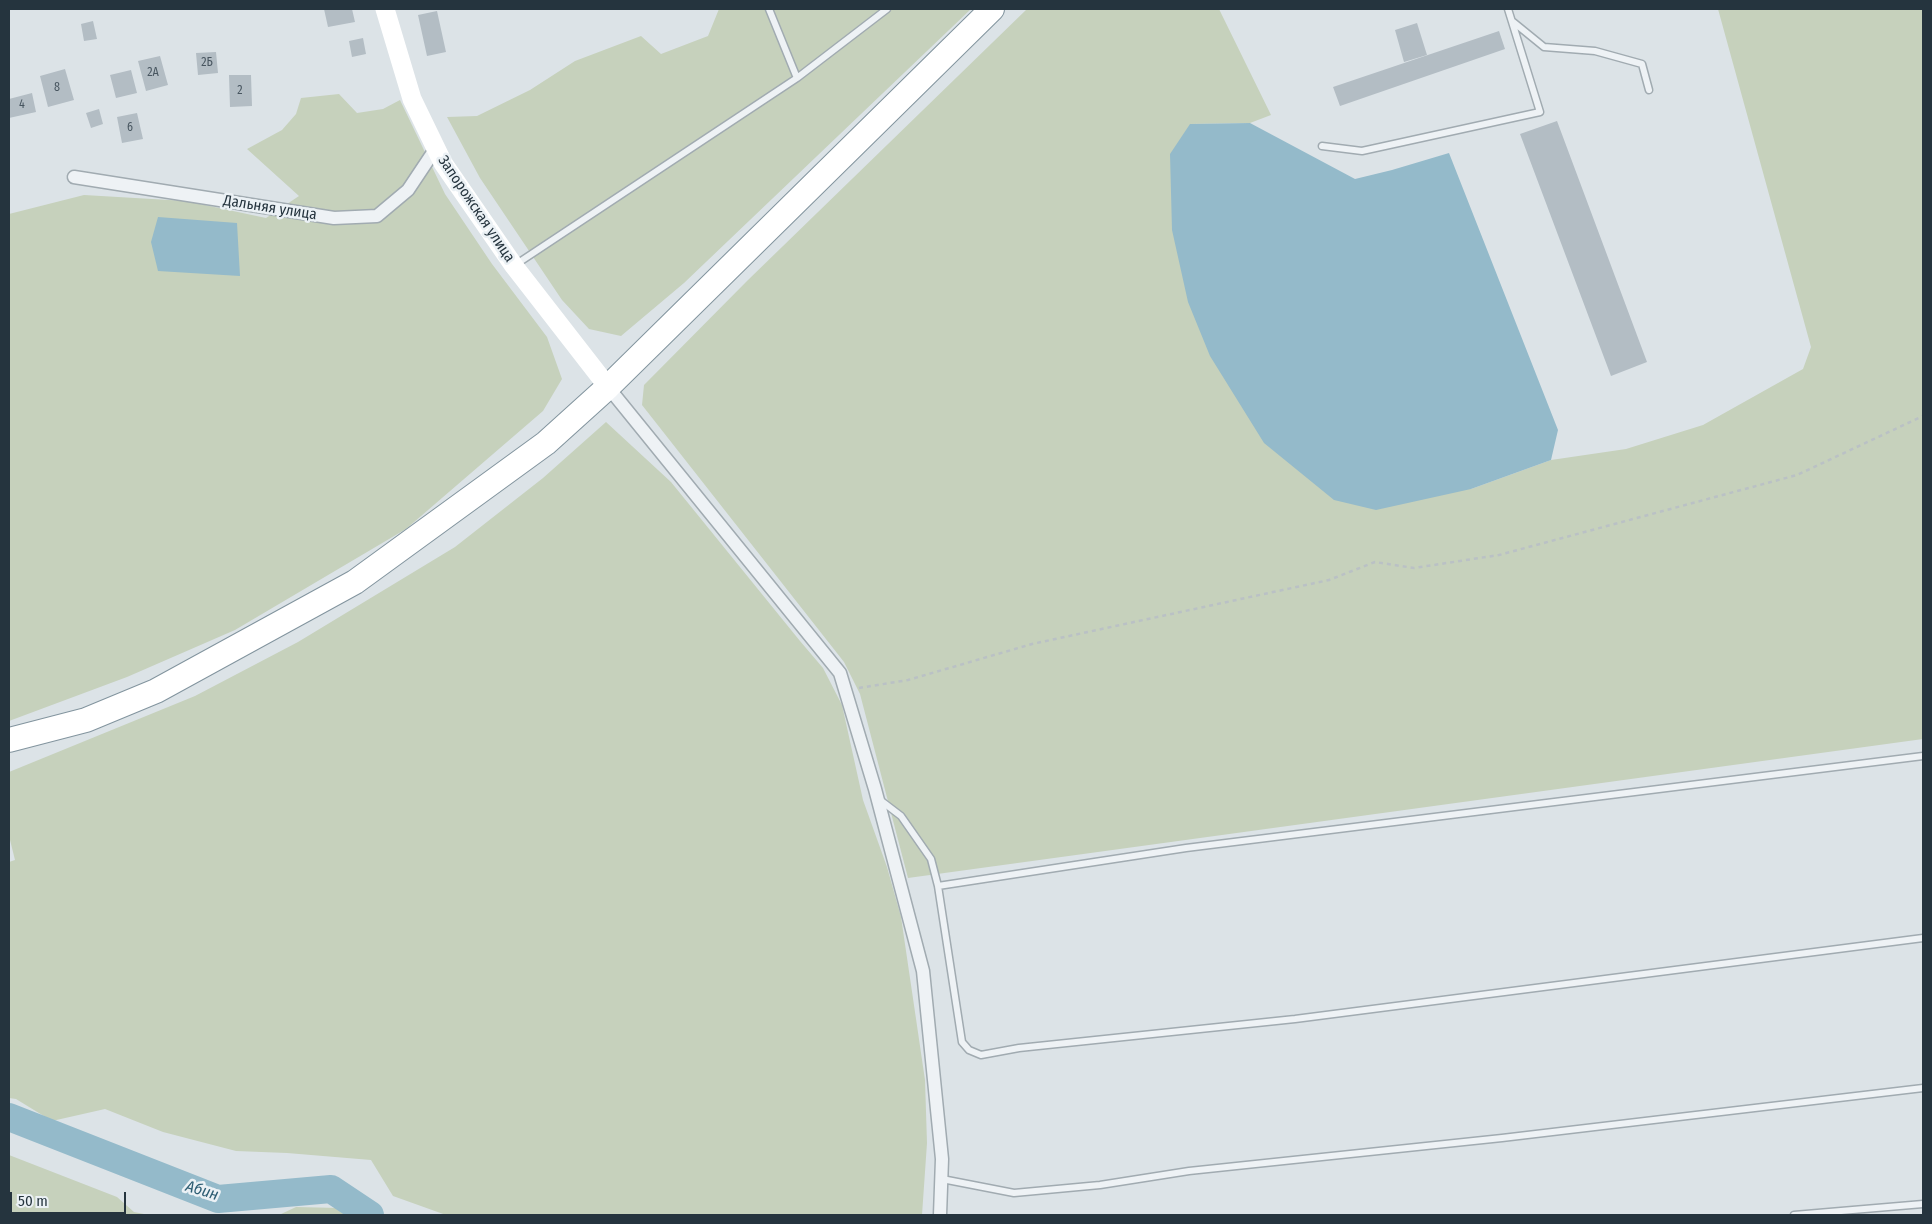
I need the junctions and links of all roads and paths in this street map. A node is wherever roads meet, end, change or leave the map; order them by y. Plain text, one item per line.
1 (385, 9) edge
2 (770, 9) edge
3 (887, 9) edge
4 (992, 9) edge
5 (1508, 9) edge
6 (1511, 20) junction
7 (797, 78) junction
8 (1649, 90) dead end
9 (1322, 146) dead end
10 (436, 148) junction
11 (74, 177) dead end
12 (514, 266) junction
13 (608, 387) junction
14 (1923, 416) edge
15 (845, 690) junction
16 (9, 740) edge
17 (1923, 756) edge
18 (877, 798) junction
19 (938, 886) junction
20 (1923, 938) edge
21 (1923, 1088) edge
22 (942, 1179) junction
23 (1923, 1204) edge
24 (940, 1215) edge
25 (1794, 1215) edge

1 - 10 main road, Запорожская улица
2 - 7 lane
3 - 7 lane
4 - 13 highway
5 - 6 lane
6 - 8 lane
6 - 9 lane
7 - 12 lane
10 - 11 street, Дальняя улица
10 - 12 main road, Запорожская улица
12 - 13 main road, Запорожская улица
13 - 15 street
13 - 16 highway
14 - 15 path
15 - 18 street
17 - 19 lane
18 - 19 lane
18 - 22 street
19 - 20 lane
21 - 22 lane
22 - 24 street
23 - 25 lane

